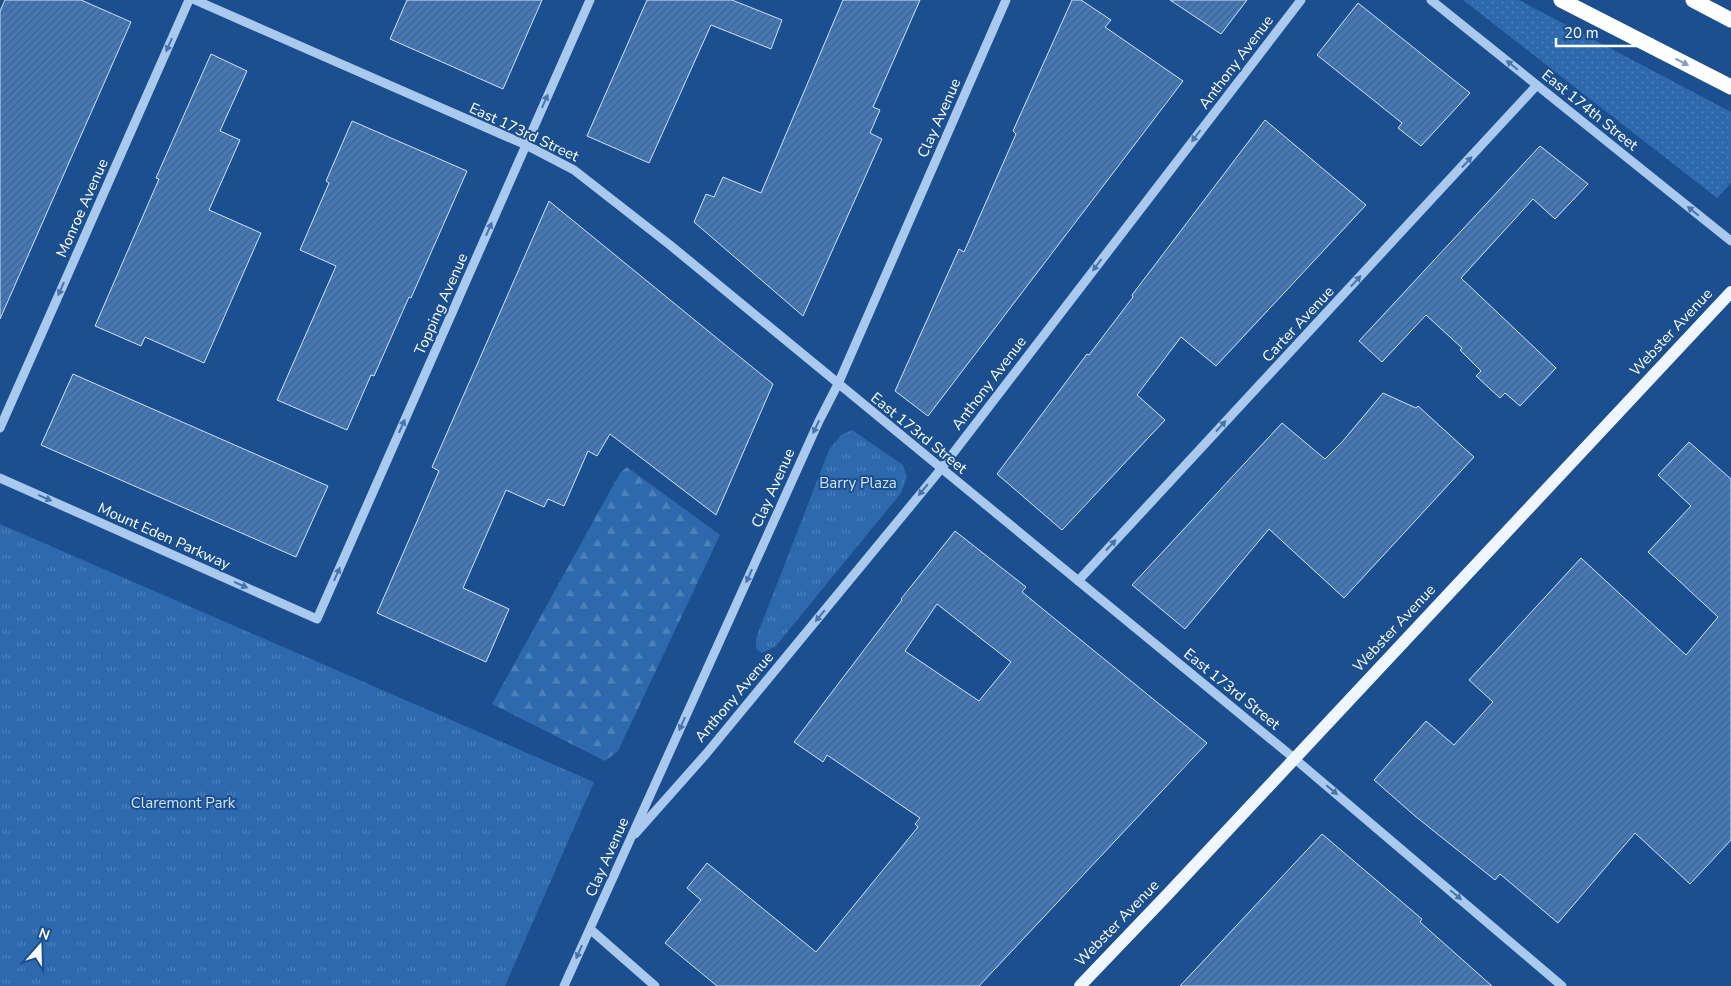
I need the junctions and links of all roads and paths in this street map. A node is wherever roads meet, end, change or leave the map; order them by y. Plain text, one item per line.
1 (189, 0) edge
2 (194, 0) edge
3 (590, 0) edge
4 (1006, 0) edge
5 (1301, 0) edge
6 (1431, 0) edge
7 (1561, 0) edge
8 (1693, 0) edge
9 (1731, 20) edge
10 (1537, 85) junction
11 (1731, 87) edge
12 (526, 145) junction
13 (1731, 242) edge
14 (1731, 292) edge
15 (838, 384) junction
16 (0, 428) edge
17 (941, 469) junction
18 (0, 478) edge
19 (1078, 581) junction
20 (317, 619) joint
21 (1295, 759) junction
22 (629, 841) junction
23 (590, 929) junction
24 (564, 986) edge
25 (655, 986) edge
26 (1080, 986) edge
27 (1562, 986) edge

1 -> 16 street, Monroe Avenue
2 - 12 street, East 173rd Street
12 -> 3 street, Topping Avenue
4 - 15 street, Clay Avenue
5 -> 17 street, Anthony Avenue
10 -> 6 street, East 174th Street
7 -> 11 highway
8 - 9 highway
13 -> 10 street, East 174th Street
19 -> 10 street, Carter Avenue
12 - 15 street, East 173rd Street
20 -> 12 street, Topping Avenue
14 - 21 main road, Webster Avenue
15 - 17 street, East 173rd Street
15 -> 22 street, Clay Avenue
17 - 19 street, East 173rd Street
17 -> 22 street, Anthony Avenue
18 -> 20 street, Mount Eden Parkway
19 - 21 street, East 173rd Street
21 - 26 main road, Webster Avenue
21 -> 27 street, East 173rd Street
22 - 23 street, Clay Avenue
23 -> 24 street, Clay Avenue
23 - 25 street

